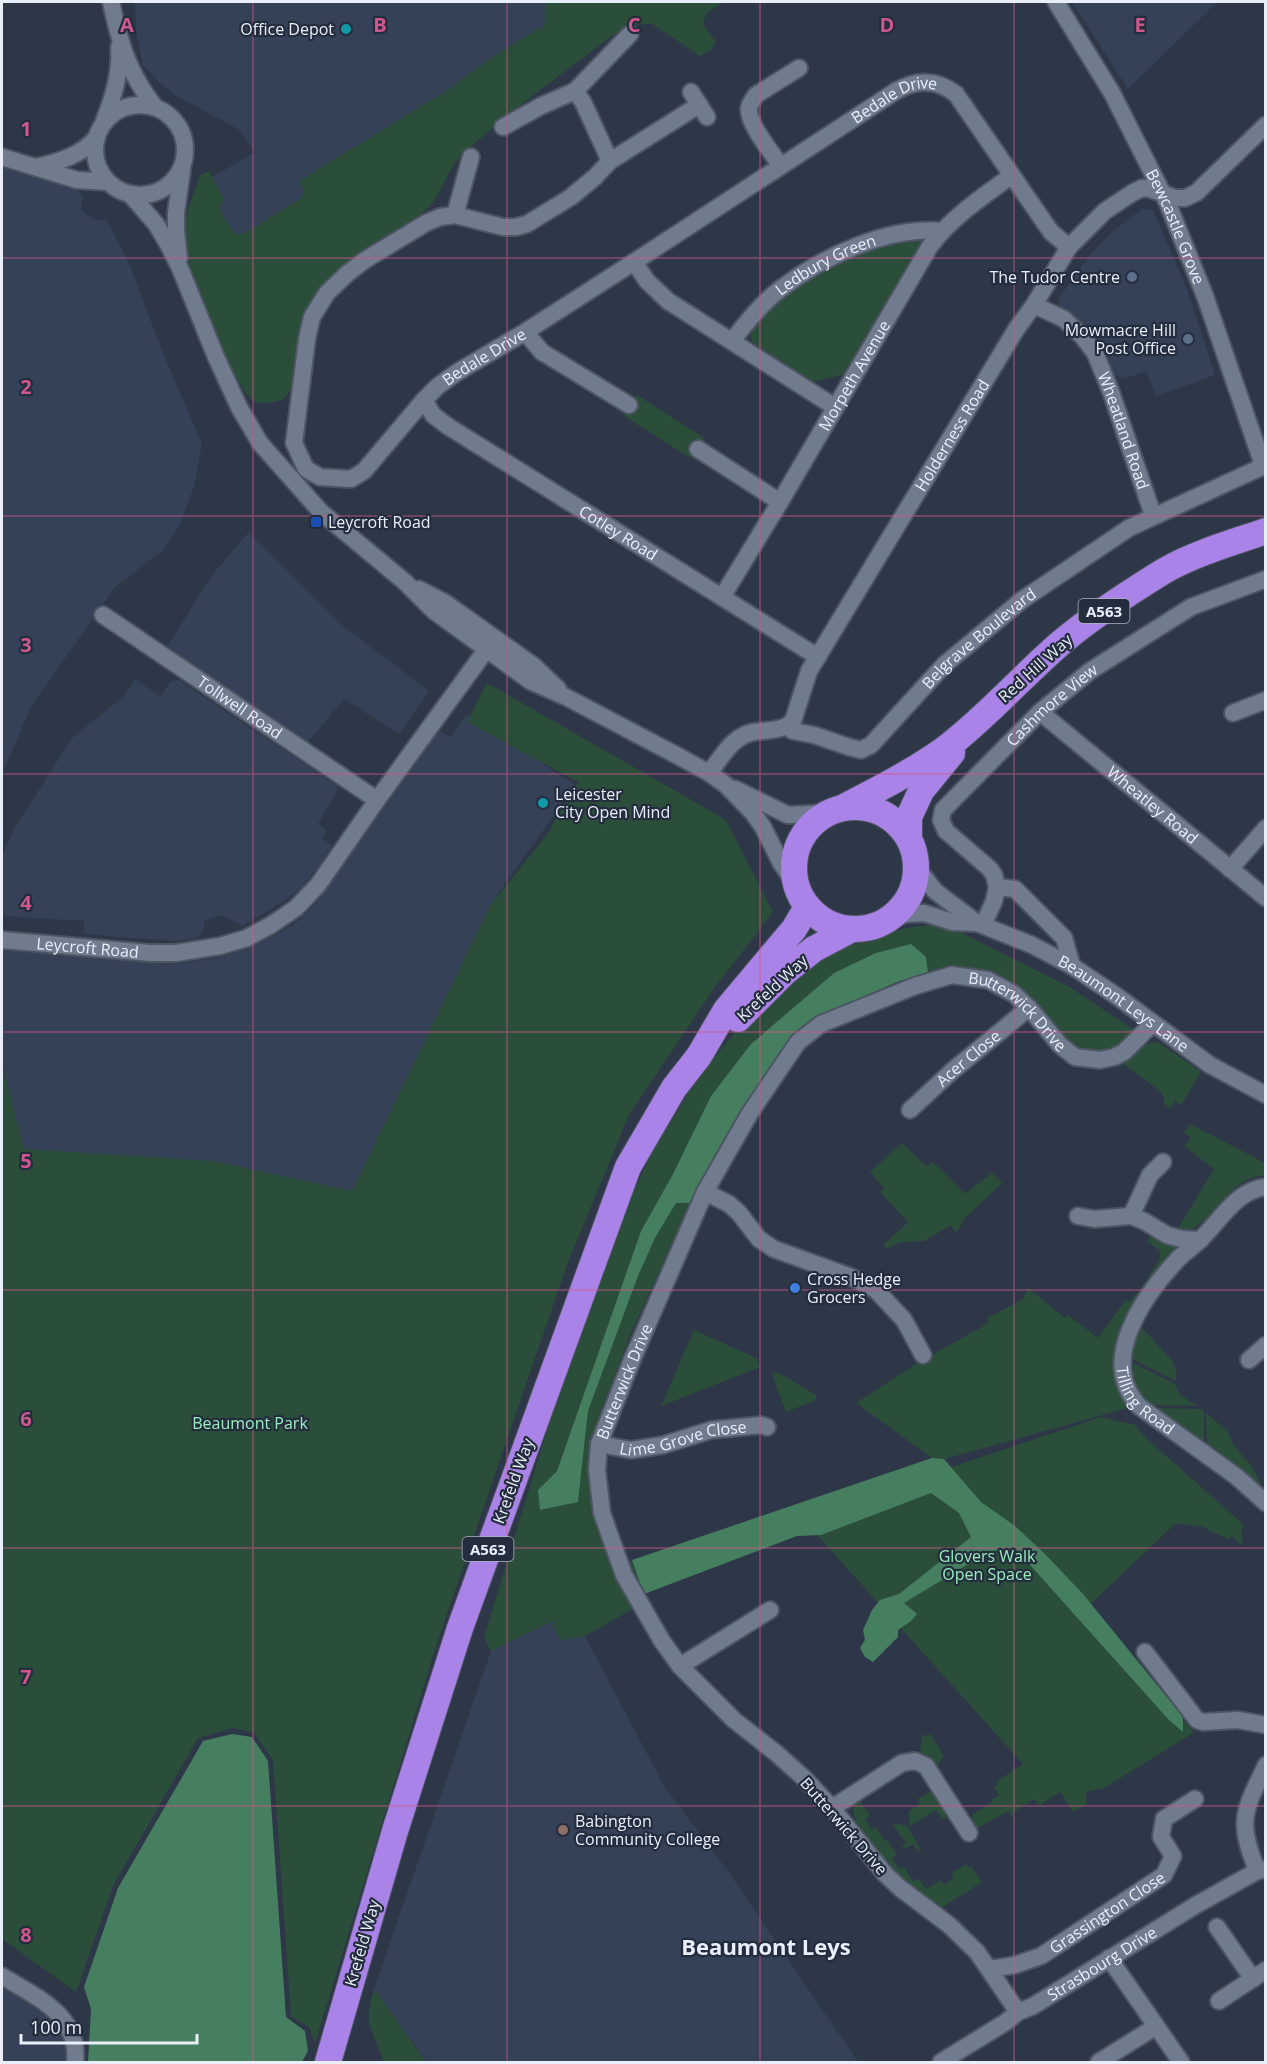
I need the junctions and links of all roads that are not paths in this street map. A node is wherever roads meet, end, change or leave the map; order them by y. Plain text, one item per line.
1 (111, 2) edge
2 (1056, 2) edge
3 (118, 34) junction
4 (630, 34) dead end
5 (799, 68) dead end
6 (575, 91) junction
7 (699, 105) dead end
8 (155, 107) junction
9 (1266, 124) edge
10 (503, 127) dead end
11 (99, 133) junction
12 (2, 157) edge
13 (471, 157) dead end
14 (610, 161) junction
15 (781, 166) junction
16 (36, 167) junction
17 (182, 168) junction
18 (1011, 176) junction
19 (108, 182) junction
20 (130, 194) junction
21 (1161, 194) junction
22 (455, 215) junction
23 (942, 231) junction
24 (1069, 247) junction
25 (634, 262) junction
26 (180, 268) junction
27 (1034, 305) junction
28 (525, 332) junction
29 (732, 341) junction
30 (424, 400) junction
31 (629, 405) dead end
32 (835, 406) junction
33 (698, 449) dead end
34 (1264, 465) edge
35 (780, 502) junction
36 (1153, 515) junction
37 (1265, 531) edge
38 (1266, 579) edge
39 (722, 597) junction
40 (102, 615) dead end
41 (492, 646) junction
42 (818, 657) junction
43 (1266, 700) edge
44 (1041, 712) junction
45 (1233, 713) dead end
46 (787, 726) junction
47 (968, 730) junction
48 (709, 773) junction
49 (726, 785) junction
50 (377, 800) junction
51 (836, 810) junction
52 (1266, 828) edge
53 (909, 837) junction
54 (917, 868) junction
55 (1230, 869) junction
56 (997, 887) junction
57 (802, 896) junction
58 (1266, 898) edge
59 (890, 919) junction
60 (980, 924) junction
61 (852, 929) junction
62 (2, 940) edge
63 (1072, 966) junction
64 (1029, 1008) junction
65 (1152, 1024) junction
66 (699, 1056) junction
67 (1266, 1095) edge
68 (910, 1110) dead end
69 (1163, 1162) dead end
70 (1266, 1187) edge
71 (705, 1192) junction
72 (1078, 1216) dead end
73 (1131, 1216) junction
74 (1200, 1240) junction
75 (1266, 1345) edge
76 (923, 1356) dead end
77 (1249, 1360) dead end
78 (767, 1427) dead end
79 (599, 1444) junction
80 (1266, 1503) edge
81 (770, 1610) dead end
82 (1145, 1652) dead end
83 (680, 1666) junction
84 (1266, 1725) edge
85 (1266, 1764) edge
86 (1195, 1799) dead end
87 (832, 1808) junction
88 (969, 1833) dead end
89 (1261, 1870) edge
90 (1217, 1927) dead end
91 (1108, 1958) junction
92 (990, 1969) junction
93 (1259, 1974) edge
94 (2, 1976) edge
95 (1219, 2001) dead end
96 (1018, 2012) junction
97 (1155, 2027) junction
98 (75, 2062) edge
99 (328, 2062) edge
100 (941, 2062) edge
101 (1099, 2062) edge
102 (1181, 2062) edge

1 - 3 street
2 - 21 street, Bewcastle Grove
3 - 8 street
3 - 11 street
4 - 6 street
5 - 15 street
6 - 10 street
6 - 14 street
7 - 14 street, Bedale Drive
8 - 11 street
8 - 17 street
9 - 21 street, Holderness Road
11 - 16 street
11 - 19 street
12 - 16 street
13 - 22 street
14 - 22 street, Bedale Drive
15 - 18 street, Bedale Drive
15 - 25 street, Bedale Drive
16 - 19 street
17 - 20 street
17 - 26 street
18 - 23 street, Morpeth Avenue
18 - 24 street, Bedale Drive
19 - 20 street
20 - 26 street
21 - 24 street, Holderness Road
21 - 34 street, Bewcastle Grove
22 - 30 street, Bedale Drive
23 - 29 street, Ledbury Green
23 - 32 street, Morpeth Avenue
24 - 27 street, Holderness Road
25 - 28 street, Bedale Drive
25 - 29 street
26 - 41 street
27 - 36 street, Wheatland Road
27 - 42 street, Holderness Road
28 - 30 street, Bedale Drive
28 - 31 street
29 - 32 street
30 - 39 street, Cotley Road
32 - 35 street, Morpeth Avenue
33 - 35 street
34 - 36 street, Belgrave Boulevard
35 - 39 street, Morpeth Avenue
36 - 46 street, Belgrave Boulevard
37 - 47 highway, Red Hill Way / A563
38 - 44 street, Cashmore View
39 - 42 street, Cotley Road
40 - 50 street, Tollwell Road
41 - 48 street
41 - 50 street, Leycroft Road
42 - 46 street, Holderness Road
43 - 45 street
44 - 55 street, Wheatley Road
44 - 56 street, Cashmore View
46 - 48 street, Belgrave Boulevard
47 - 51 highway, Red Hill Way / A563
47 - 53 highway, Red Hill Way / A563
48 - 49 street
49 - 51 street
49 - 57 street
50 - 62 street, Leycroft Road
51 - 53 highway
51 - 57 highway
52 - 55 street
53 - 54 highway
54 - 59 highway
54 - 60 street, Beaumont Leys Lane
55 - 58 street, Wheatley Road
56 - 60 street
56 - 63 street
57 - 61 highway
57 - 66 highway, Krefeld Way
59 - 60 street, Beaumont Leys Lane
59 - 61 highway
60 - 63 street, Beaumont Leys Lane
61 - 66 highway, Krefeld Way
63 - 65 street, Beaumont Leys Lane
64 - 65 street, Butterwick Drive
64 - 68 street, Acer Close
64 - 71 street, Butterwick Drive
65 - 67 street, Beaumont Leys Lane
66 - 99 highway, Krefeld Way / A563
69 - 73 street
70 - 74 street, Tilling Road
71 - 76 street
71 - 79 street, Butterwick Drive
72 - 73 street
73 - 74 street
74 - 80 street, Tilling Road
75 - 77 street
78 - 79 street, Lime Grove Close
79 - 83 street, Butterwick Drive
81 - 83 street
82 - 84 street
83 - 87 street, Butterwick Drive
85 - 89 street
86 - 92 street, Grassington Close
87 - 88 street
87 - 92 street, Butterwick Drive
89 - 91 street, Strasbourg Drive
90 - 93 street
91 - 96 street, Strasbourg Drive
91 - 97 street
92 - 96 street, Butterwick Drive
93 - 95 street
94 - 98 street
96 - 100 street, Strasbourg Drive
97 - 101 street
97 - 102 street

